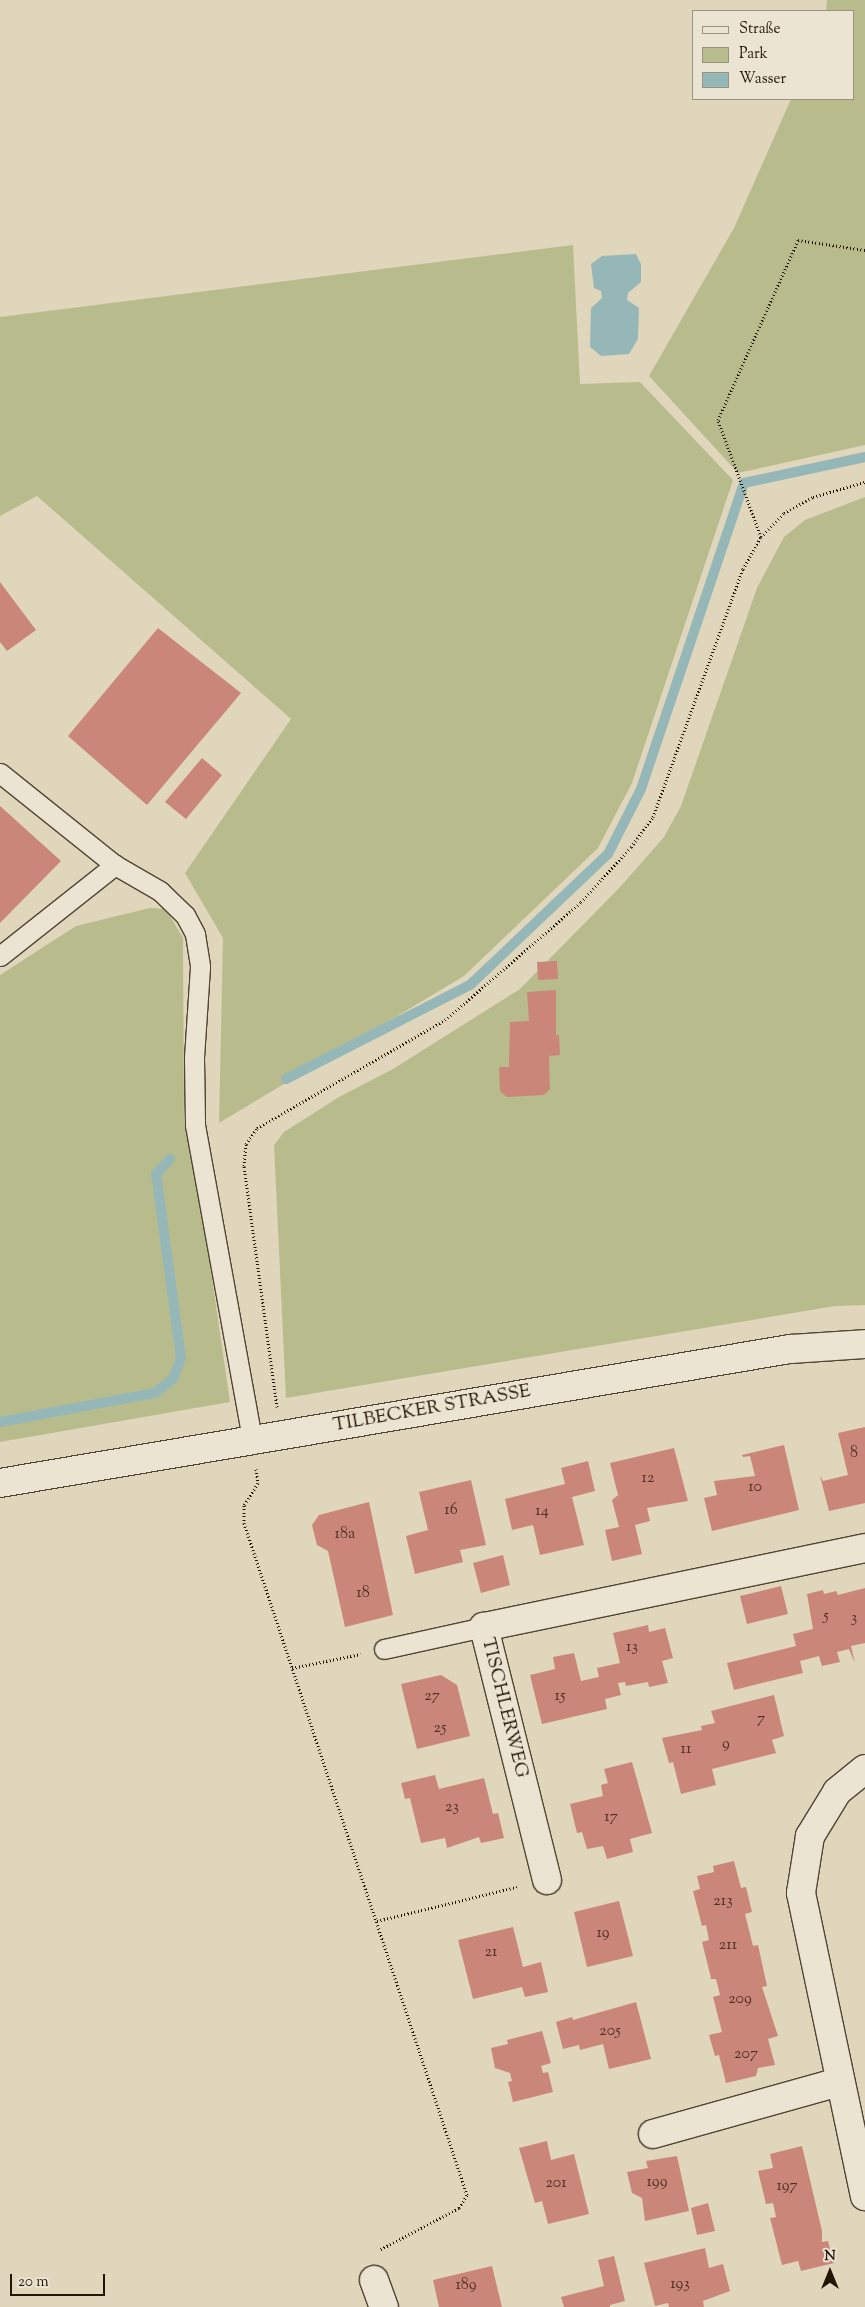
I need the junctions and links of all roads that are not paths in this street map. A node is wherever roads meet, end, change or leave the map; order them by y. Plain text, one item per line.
1 (0, 773) edge
2 (115, 865) junction
3 (0, 956) edge
4 (865, 1344) edge
5 (252, 1439) junction
6 (0, 1483) edge
7 (865, 1548) edge
8 (484, 1627) junction
9 (384, 1649) road end
10 (865, 1770) edge
11 (547, 1880) road end
12 (839, 2082) junction
13 (653, 2134) dead end
14 (861, 2153) edge
15 (865, 2196) edge
16 (374, 2280) road end
17 (384, 2307) edge

1 - 2 lane
2 - 3 lane
2 - 5 lane
4 - 5 street, TILBECKER STRASSE
5 - 6 street, TILBECKER STRASSE
7 - 8 street, TISCHLERWEG
8 - 9 lane
8 - 11 street, TISCHLERWEG
10 - 12 street
12 - 13 street
12 - 14 street
14 - 15 street
16 - 17 street

